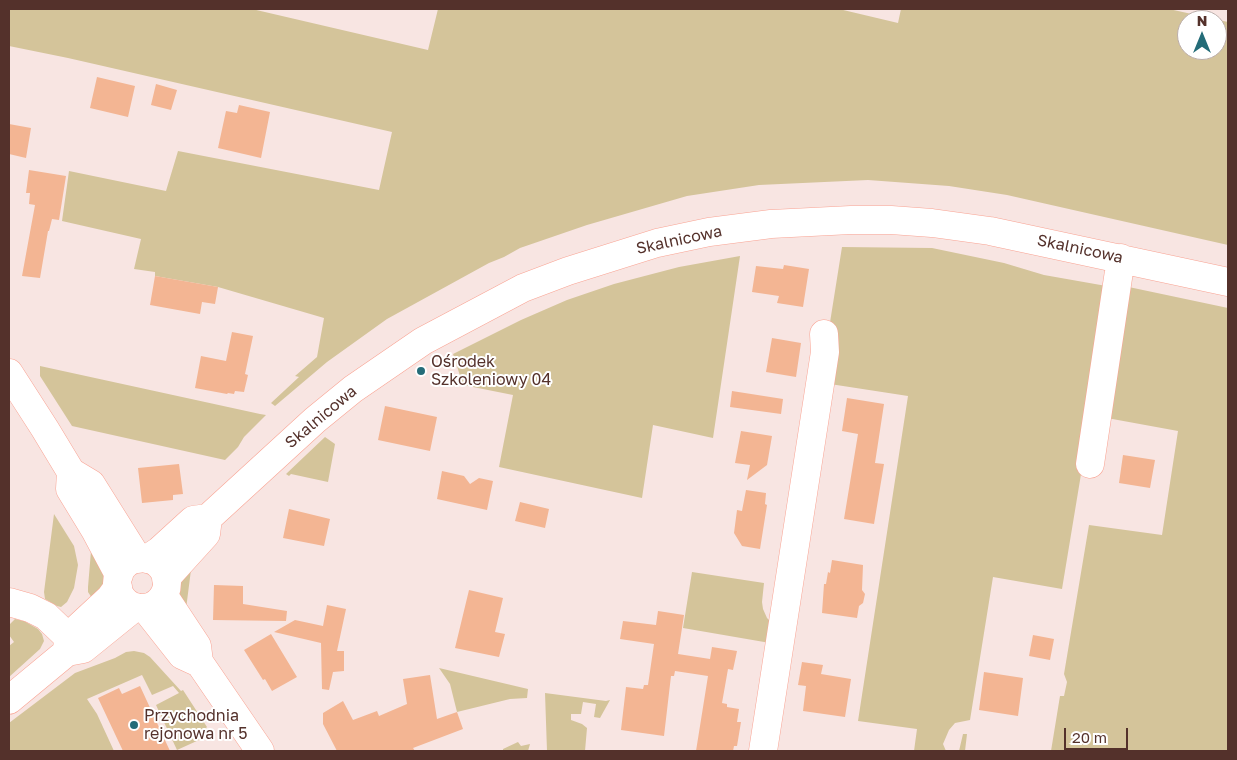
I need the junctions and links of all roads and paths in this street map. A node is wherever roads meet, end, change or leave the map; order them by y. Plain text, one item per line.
1 (1121, 258) junction
2 (1228, 282) edge
3 (824, 334) dead end
4 (9, 373) edge
5 (1090, 464) dead end
6 (141, 584) junction
7 (9, 602) edge
8 (68, 644) junction
9 (9, 700) edge
10 (260, 751) edge
11 (762, 751) edge

1 - 2 street, Skalnicowa
1 - 5 street
1 - 6 street, Skalnicowa
3 - 11 street
4 - 6 street
6 - 8 street, Skalnicowa
6 - 10 street
7 - 8 street
8 - 9 street, Skalnicowa

